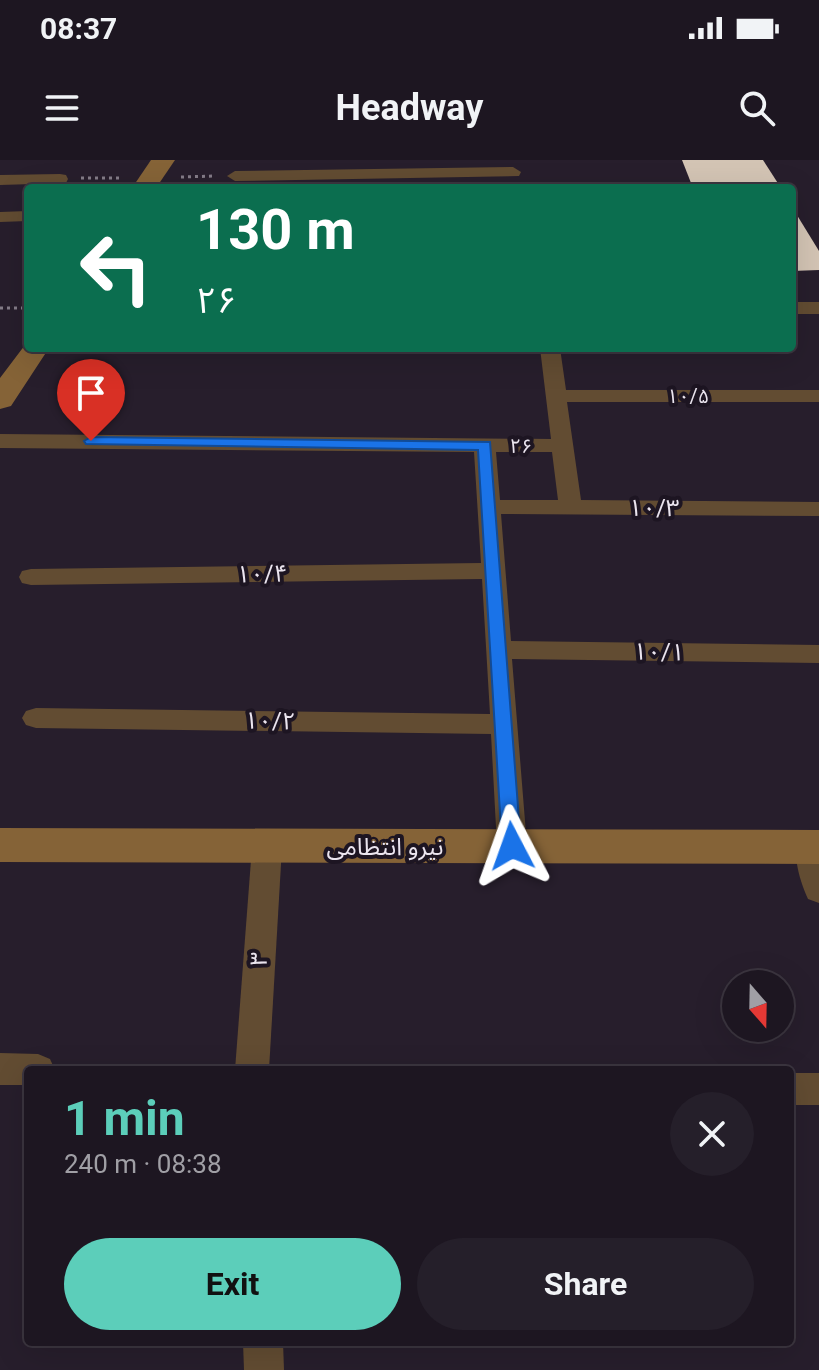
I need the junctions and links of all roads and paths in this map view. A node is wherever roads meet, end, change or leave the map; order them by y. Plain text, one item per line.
1 (513, 172) dead end
2 (153, 175) edge
3 (235, 176) joint
4 (60, 179) joint
5 (0, 180) edge
6 (389, 181) edge
7 (24, 216) edge
8 (0, 217) edge
9 (0, 308) edge
10 (24, 308) edge
11 (796, 308) edge
12 (819, 308) edge
13 (32, 352) edge
14 (550, 352) edge
15 (556, 396) junction
16 (819, 396) edge
17 (0, 400) edge
18 (0, 441) edge
19 (485, 445) junction
20 (562, 446) junction
21 (489, 507) junction
22 (570, 507) junction
23 (819, 509) edge
24 (493, 571) junction
25 (31, 577) dead end
26 (498, 650) junction
27 (819, 654) edge
28 (36, 718) dead end
29 (503, 724) junction
30 (0, 845) edge
31 (512, 846) junction
32 (267, 847) junction
33 (814, 847) edge
34 (819, 890) edge
35 (252, 1066) edge
36 (0, 1069) edge
37 (24, 1070) edge
38 (794, 1089) edge
39 (819, 1089) edge
40 (263, 1346) edge
41 (264, 1370) edge

1 - 6 street
2 - 3 path
2 - 4 path
3 - 6 street
4 - 5 street
7 - 8 street
9 - 10 path
11 - 12 street
13 - 17 street
14 - 15 street
15 - 16 street, ۱۰/۵
15 - 20 street
18 - 19 street, ۲۶
19 - 20 street, ۲۶
19 - 21 street
20 - 22 street
21 - 22 street, ۱۰/۳
21 - 24 street
22 - 23 street, ۱۰/۳
24 - 25 street, ۱۰/۴
24 - 26 street
26 - 27 street, ۱۰/۱
26 - 29 street
28 - 29 street, ۱۰/۲
29 - 31 street
30 - 32 street, نیرو انتظامی
31 - 32 street, نیرو انتظامی
31 - 33 street, نیرو انتظامی
32 - 35 street, ۳
33 - 34 street
36 - 37 street
38 - 39 street
40 - 41 street

